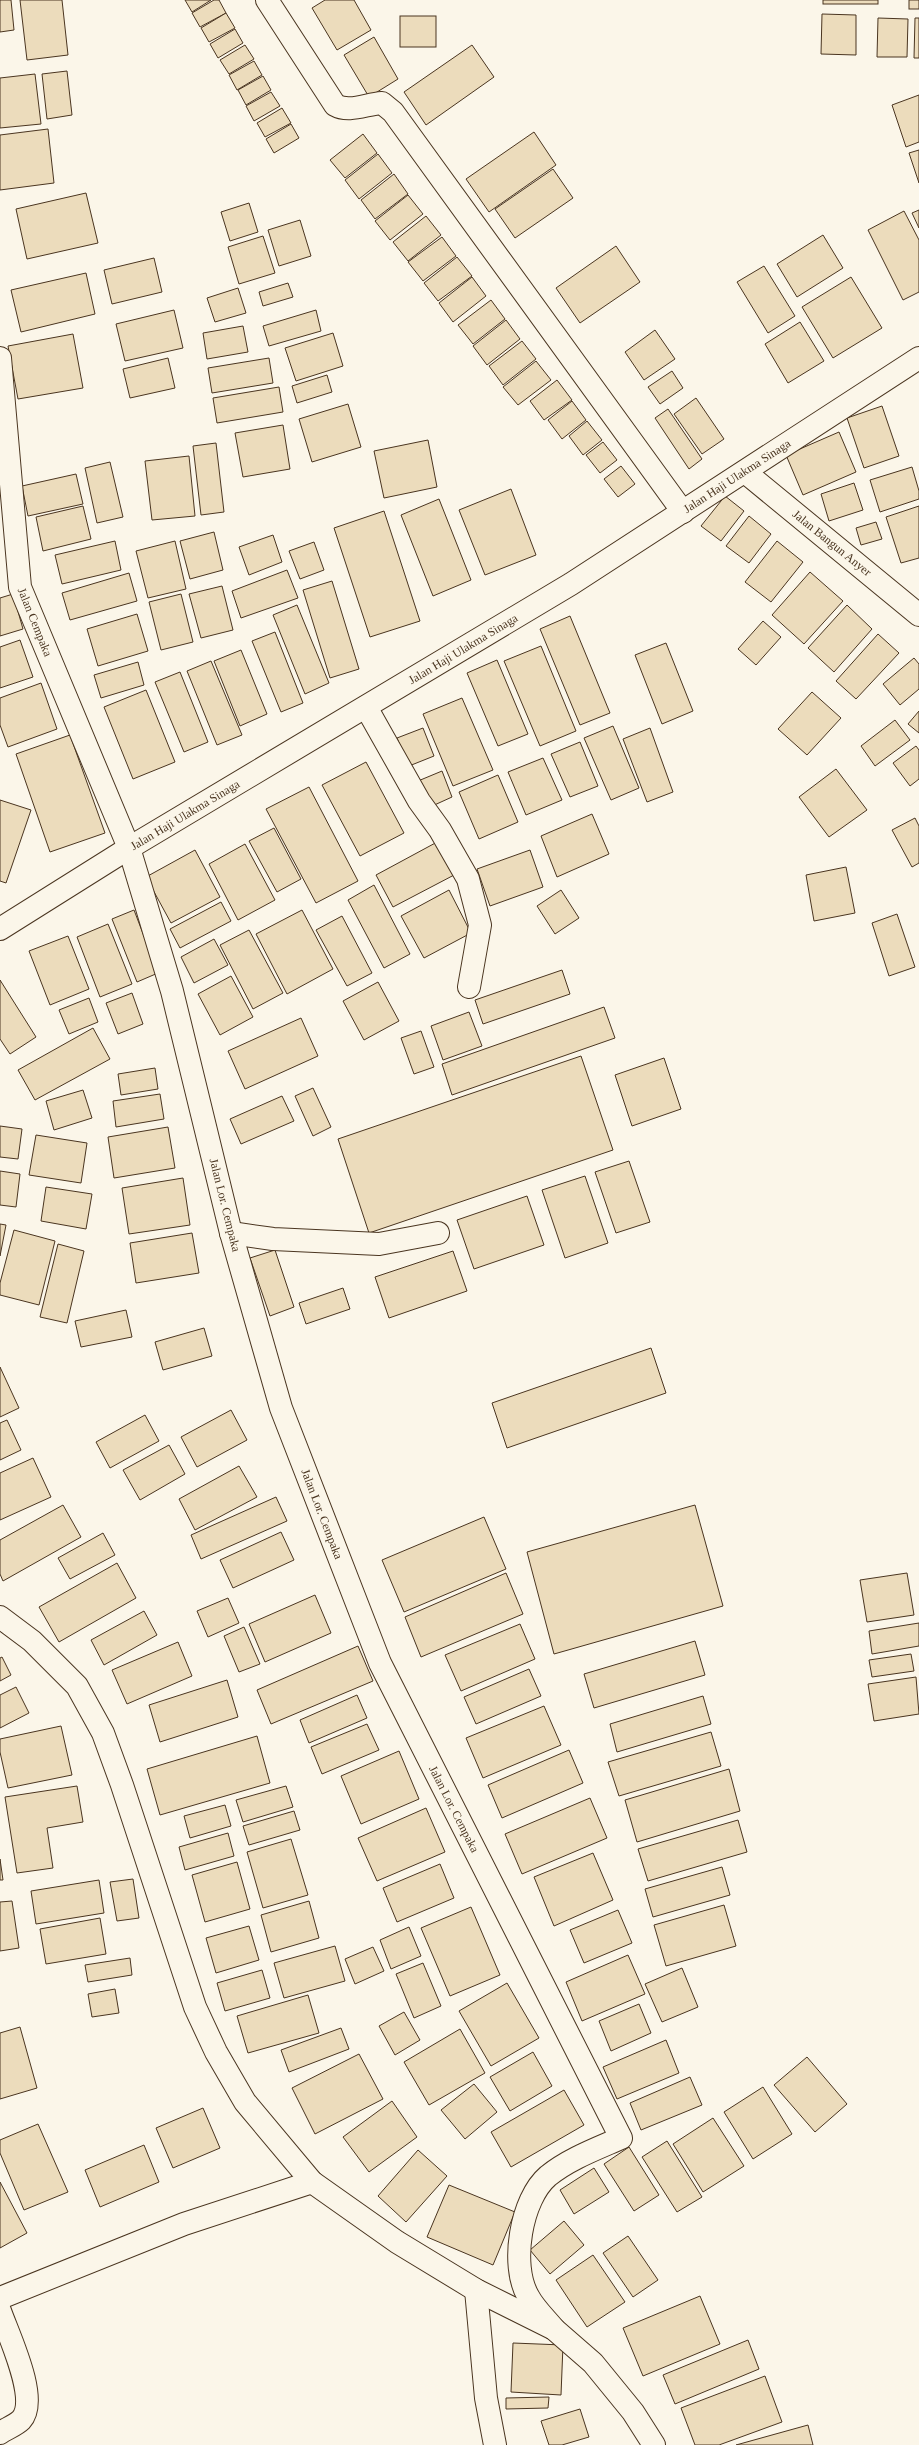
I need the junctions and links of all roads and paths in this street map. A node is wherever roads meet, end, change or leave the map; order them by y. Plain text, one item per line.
1 (267, 0) edge
2 (0, 358) edge
3 (919, 358) edge
4 (745, 472) junction
5 (683, 512) junction
6 (919, 615) edge
7 (366, 707) junction
8 (129, 848) junction
9 (0, 929) edge
10 (469, 987) dead end
11 (232, 1233) junction
12 (438, 1233) dead end
13 (0, 1617) edge
14 (312, 2182) junction
15 (476, 2290) junction
16 (0, 2298) edge
17 (0, 2311) edge
18 (554, 2329) junction
19 (0, 2433) edge
20 (495, 2445) edge
21 (654, 2445) edge

1 - 5 street
2 - 8 street, Jalan Cempaka
3 - 4 street, Jalan Haji Ulakma Sinaga
4 - 5 street, Jalan Haji Ulakma Sinaga
4 - 6 street, Jalan Bangun Anyer
5 - 7 street, Jalan Haji Ulakma Sinaga
7 - 8 street, Jalan Haji Ulakma Sinaga
7 - 10 street
8 - 9 street, Jalan Haji Ulakma Sinaga
8 - 11 street, Jalan Lor. Cempaka
11 - 12 street
11 - 18 street, Jalan Lor. Cempaka
13 - 14 street
14 - 15 street
14 - 16 street
15 - 18 street
15 - 20 street
17 - 19 street
18 - 21 street

